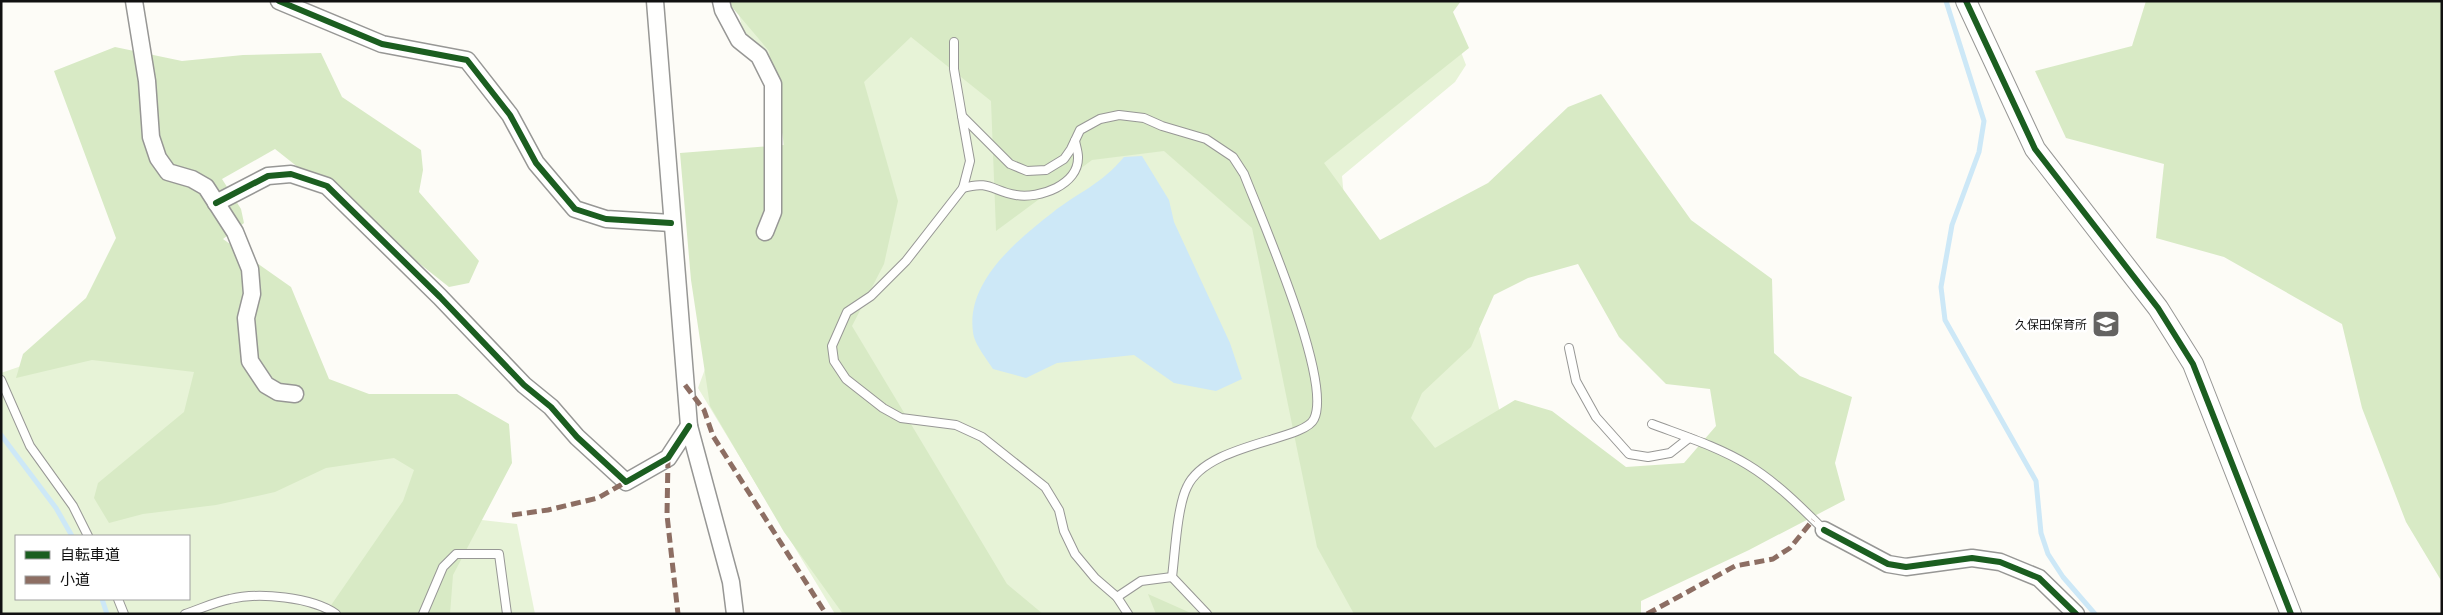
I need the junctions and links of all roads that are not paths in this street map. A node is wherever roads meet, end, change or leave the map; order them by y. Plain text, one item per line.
1 (134, 1) edge
2 (279, 1) edge
3 (655, 1) edge
4 (721, 1) edge
5 (1966, 1) edge
6 (297, 4) edge
7 (954, 42) dead end
8 (962, 116) junction
9 (1075, 141) junction
10 (963, 188) junction
11 (216, 203) junction
12 (672, 223) junction
13 (765, 232) dead end
14 (1568, 348) dead end
15 (1, 380) edge
16 (295, 394) dead end
17 (1652, 424) dead end
18 (689, 426) junction
19 (1689, 438) junction
20 (1824, 530) joint
21 (88, 535) edge
22 (1172, 577) junction
23 (1117, 597) junction
24 (118, 600) edge
25 (124, 614) edge
26 (185, 614) edge
27 (336, 614) edge
28 (423, 614) edge
29 (507, 614) edge
30 (735, 614) edge
31 (1128, 614) edge
32 (1208, 614) edge
33 (2076, 614) edge
34 (2291, 614) edge

1 - 11 street
2 - 6 street
3 - 12 street
4 - 13 street
5 - 34 street
6 - 12 street
7 - 8 lane
8 - 9 lane
8 - 10 lane
9 - 10 lane
9 - 22 lane
10 - 23 lane
11 - 16 street
11 - 18 street
12 - 18 street
14 - 19 lane
15 - 21 lane
17 - 19 lane
18 - 30 street
19 - 20 lane
20 - 33 street
22 - 23 lane
22 - 32 lane
23 - 31 lane
24 - 25 lane
26 - 27 lane
28 - 29 lane

